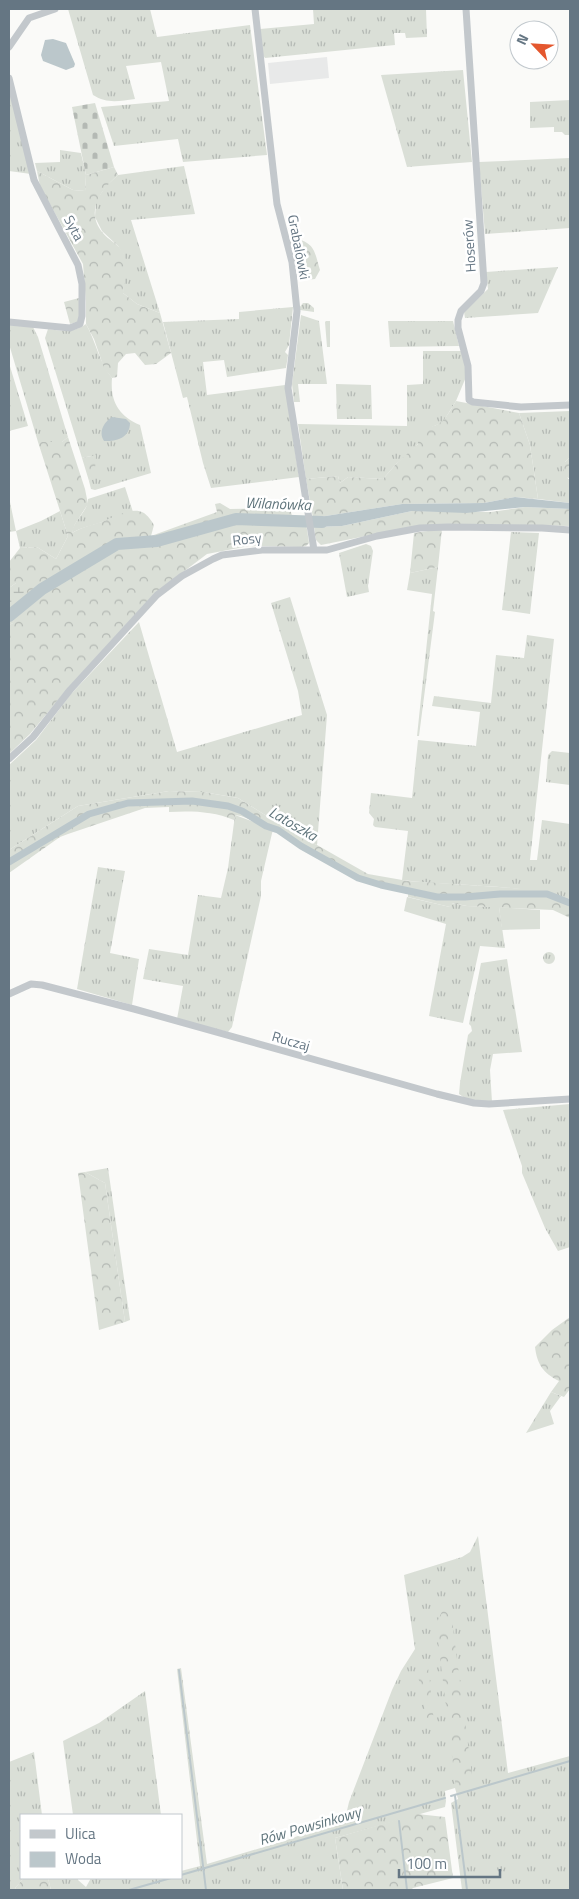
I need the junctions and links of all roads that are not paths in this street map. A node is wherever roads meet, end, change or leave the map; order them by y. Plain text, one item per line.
1 (55, 9) edge
2 (255, 9) edge
3 (466, 9) edge
4 (9, 47) edge
5 (9, 78) edge
6 (9, 322) edge
7 (570, 405) edge
8 (570, 530) edge
9 (314, 550) junction
10 (9, 759) edge
11 (9, 994) edge
12 (570, 1099) edge

1 - 4 street
2 - 9 street, Grabalówki
3 - 7 street, Hoserów
5 - 6 street, Syta
8 - 9 street, Rosy
9 - 10 street, Rosy
11 - 12 street, Ruczaj

